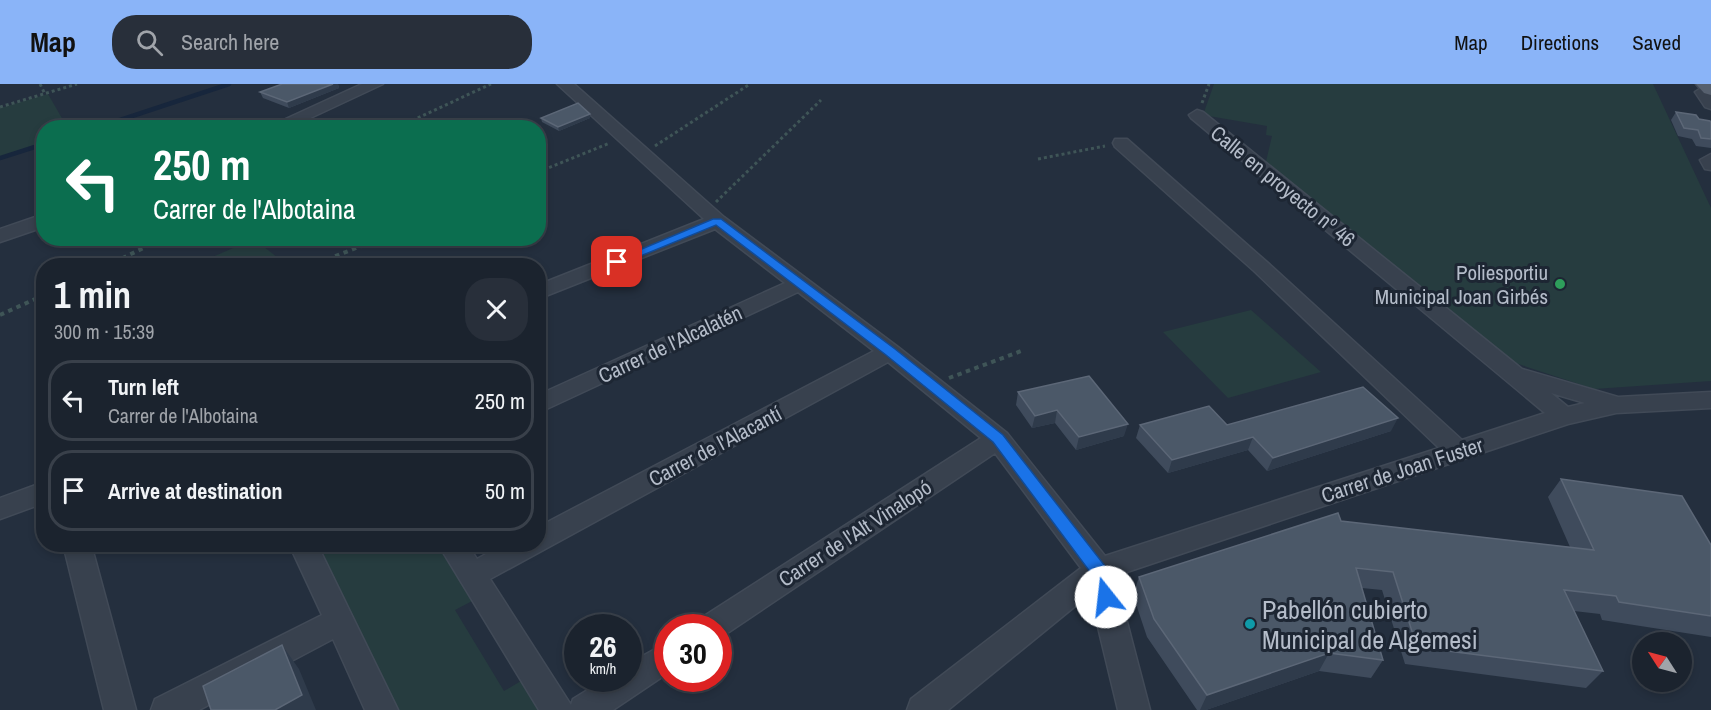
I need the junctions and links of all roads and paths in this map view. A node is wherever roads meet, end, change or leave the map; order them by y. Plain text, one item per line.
1 (40, 84) edge
2 (77, 84) edge
3 (375, 84) edge
4 (491, 84) edge
5 (565, 84) edge
6 (750, 84) edge
7 (1209, 84) edge
8 (45, 94) junction
9 (821, 100) dead end
10 (0, 107) edge
11 (1197, 115) joint
12 (292, 120) edge
13 (413, 120) edge
14 (624, 138) junction
15 (1121, 143) joint
16 (642, 154) junction
17 (1038, 159) dead end
18 (1711, 159) edge
19 (1711, 165) edge
20 (546, 169) edge
21 (711, 216) junction
22 (36, 223) edge
23 (0, 237) edge
24 (147, 246) edge
25 (361, 246) edge
26 (123, 258) edge
27 (330, 258) edge
28 (801, 283) junction
29 (546, 289) edge
30 (36, 299) edge
31 (0, 315) edge
32 (1024, 350) dead end
33 (891, 352) junction
34 (1510, 372) junction
35 (932, 385) junction
36 (1711, 400) edge
37 (546, 401) edge
38 (1616, 405) junction
39 (1564, 416) junction
40 (998, 439) junction
41 (1458, 451) junction
42 (36, 495) edge
43 (0, 509) edge
44 (546, 536) edge
45 (79, 552) edge
46 (307, 552) edge
47 (457, 552) edge
48 (515, 552) edge
49 (1099, 570) junction
50 (472, 575) junction
51 (732, 614) edge
52 (339, 621) junction
53 (654, 665) edge
54 (120, 710) edge
55 (167, 710) edge
56 (382, 710) edge
57 (557, 710) edge
58 (585, 710) edge
59 (923, 710) edge
60 (1134, 710) edge

1 - 8 path
2 - 8 path
3 - 12 street
4 - 13 path
5 - 14 street
6 - 16 path
7 - 11 path
8 - 10 path
9 - 21 path
11 - 34 street, Calle en proyecto nº 46
14 - 16 street
14 - 20 path
15 - 17 path
15 - 41 street
16 - 21 street
18 - 19 street
21 - 28 street
21 - 29 street
22 - 23 street
24 - 26 path
25 - 27 path
28 - 33 street
28 - 37 street, Carrer de l'Alcalatén
30 - 31 path
32 - 35 path
33 - 35 street
33 - 44 street, Carrer de l'Alacantí
34 - 38 street
34 - 39 street, Calle en proyecto nº 46
35 - 40 street
36 - 38 street, Carrer de Joan Fuster
38 - 39 street, Carrer de Joan Fuster
39 - 41 street, Carrer de Joan Fuster
40 - 49 street
40 - 51 street, Carrer de l'Alt Vinalopó
41 - 49 street, Carrer de Joan Fuster
42 - 43 street
45 - 54 street
46 - 52 street
47 - 50 street
48 - 50 street
49 - 59 street
49 - 60 street
50 - 57 street
52 - 55 street
52 - 56 street
53 - 58 street

